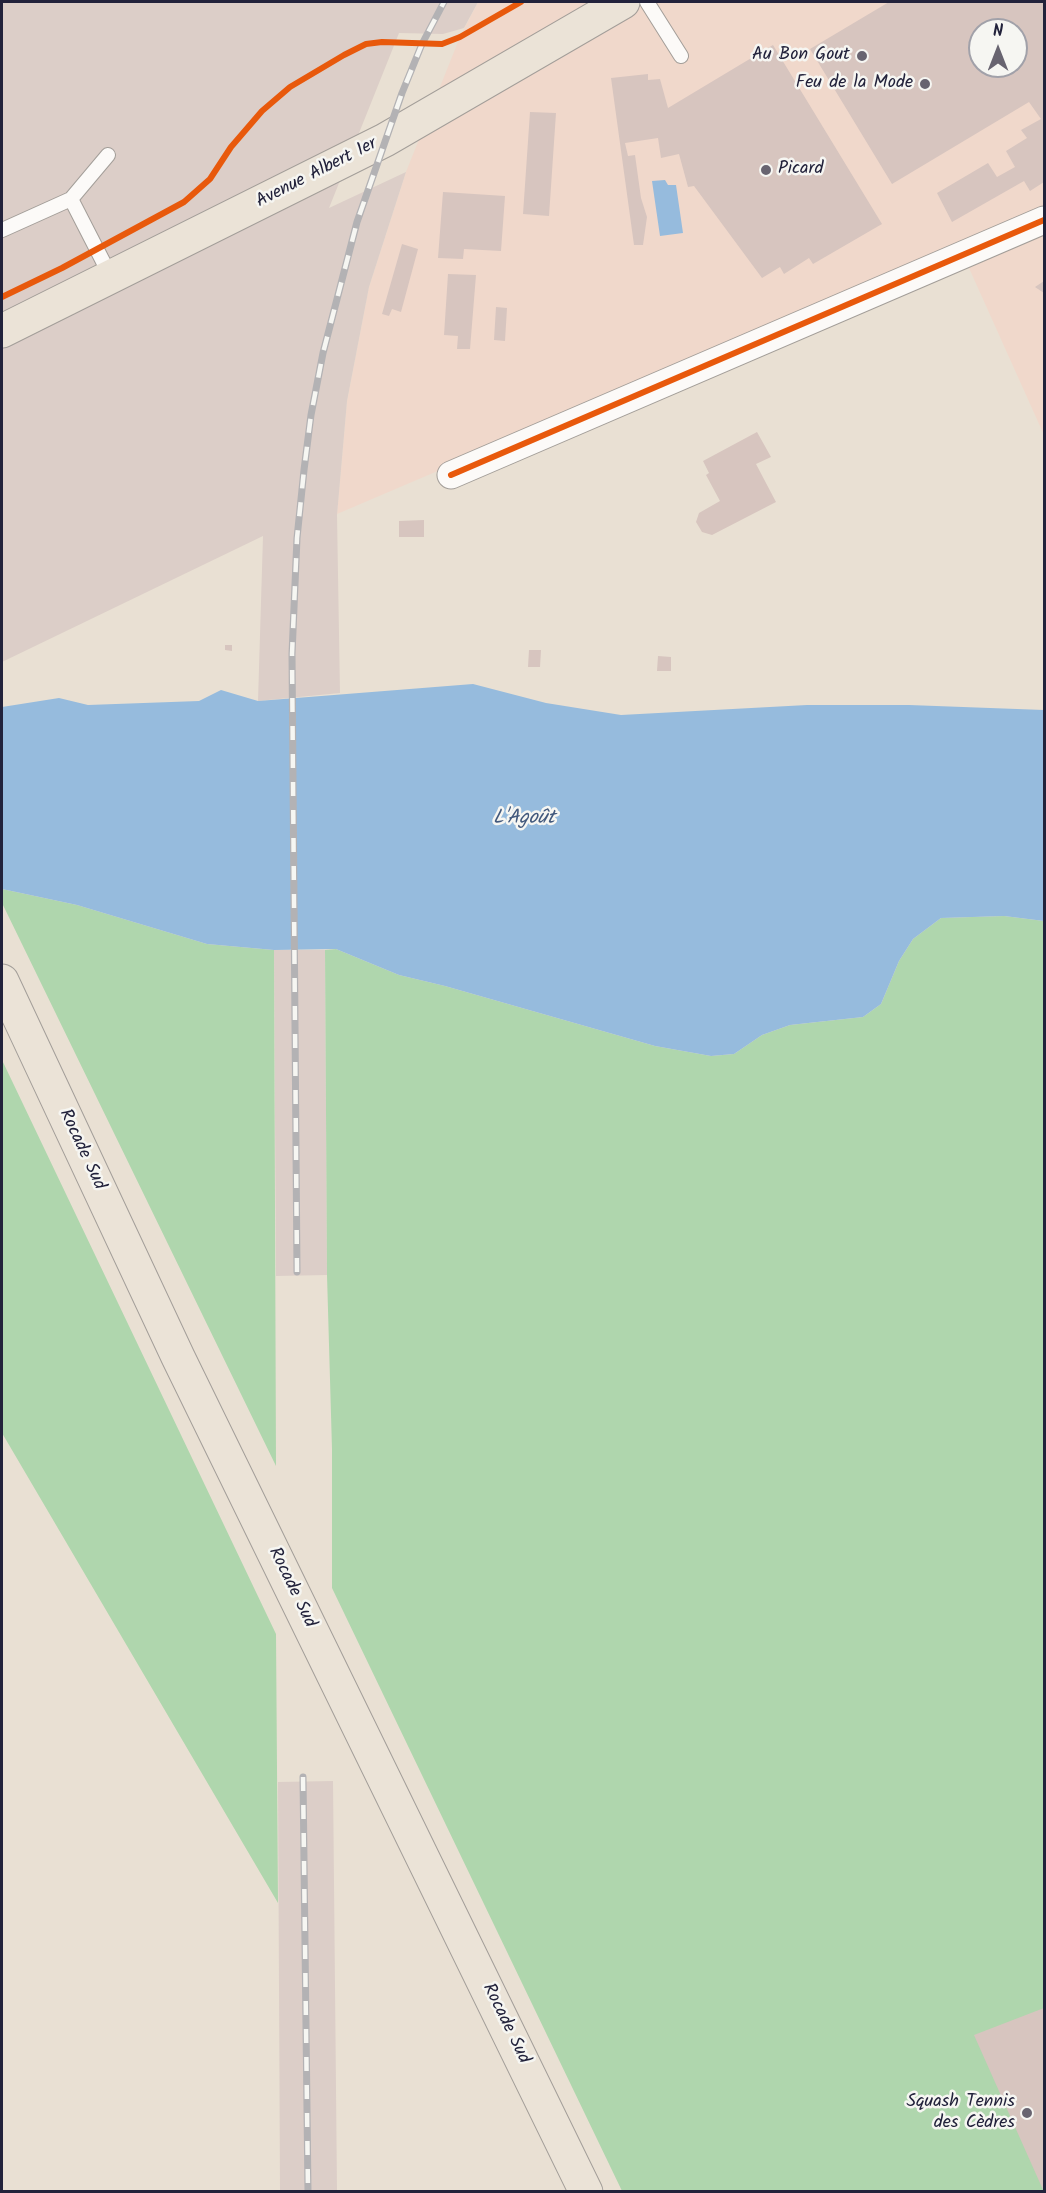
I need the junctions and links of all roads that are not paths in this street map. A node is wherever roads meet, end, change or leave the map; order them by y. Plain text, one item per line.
1 (623, 2) edge
2 (647, 2) edge
3 (681, 56) dead end
4 (108, 155) dead end
5 (71, 199) junction
6 (1044, 220) edge
7 (2, 230) edge
8 (111, 278) junction
9 (2, 331) edge
10 (451, 475) dead end
11 (2, 981) edge
12 (586, 2192) edge

1 - 8 main road, Avenue Albert 1er
2 - 3 lane
4 - 5 lane
5 - 7 lane
5 - 8 lane
6 - 10 street
8 - 9 main road, Avenue Albert 1er
11 - 12 main road, Rocade Sud

